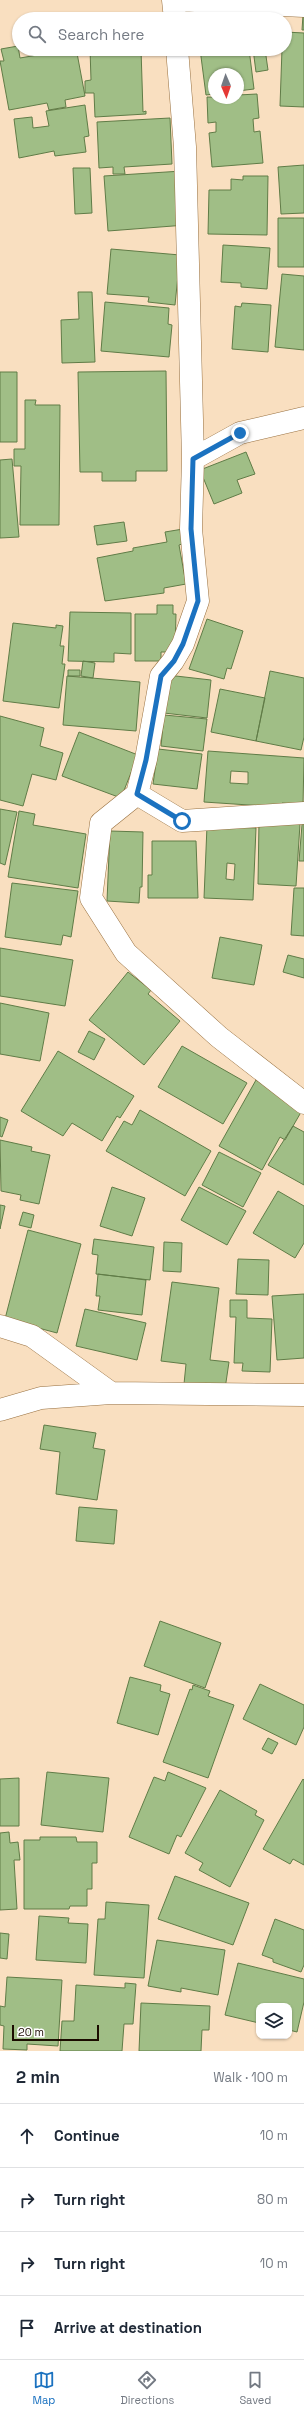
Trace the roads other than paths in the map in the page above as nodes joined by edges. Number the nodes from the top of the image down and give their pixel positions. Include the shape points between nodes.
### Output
1 (304, 6) edge
2 (174, 12) edge
3 (178, 56) edge
4 (304, 418) edge
5 (193, 459) junction
6 (137, 794) junction
7 (304, 812) edge
8 (304, 1104) edge
9 (0, 1326) edge
10 (111, 1393) junction
11 (304, 1395) edge
12 (0, 1410) edge

1 - 2 street via 173,0
3 - 5 street via 185,147
4 - 5 street via 240,433
5 - 6 street via 191,529 198,601 183,644 174,661 161,676 146,760
6 - 7 street via 182,821
6 - 8 street via 101,823 91,898 126,953 219,1037
9 - 10 street via 32,1336
10 - 11 street
10 - 12 street via 41,1398

